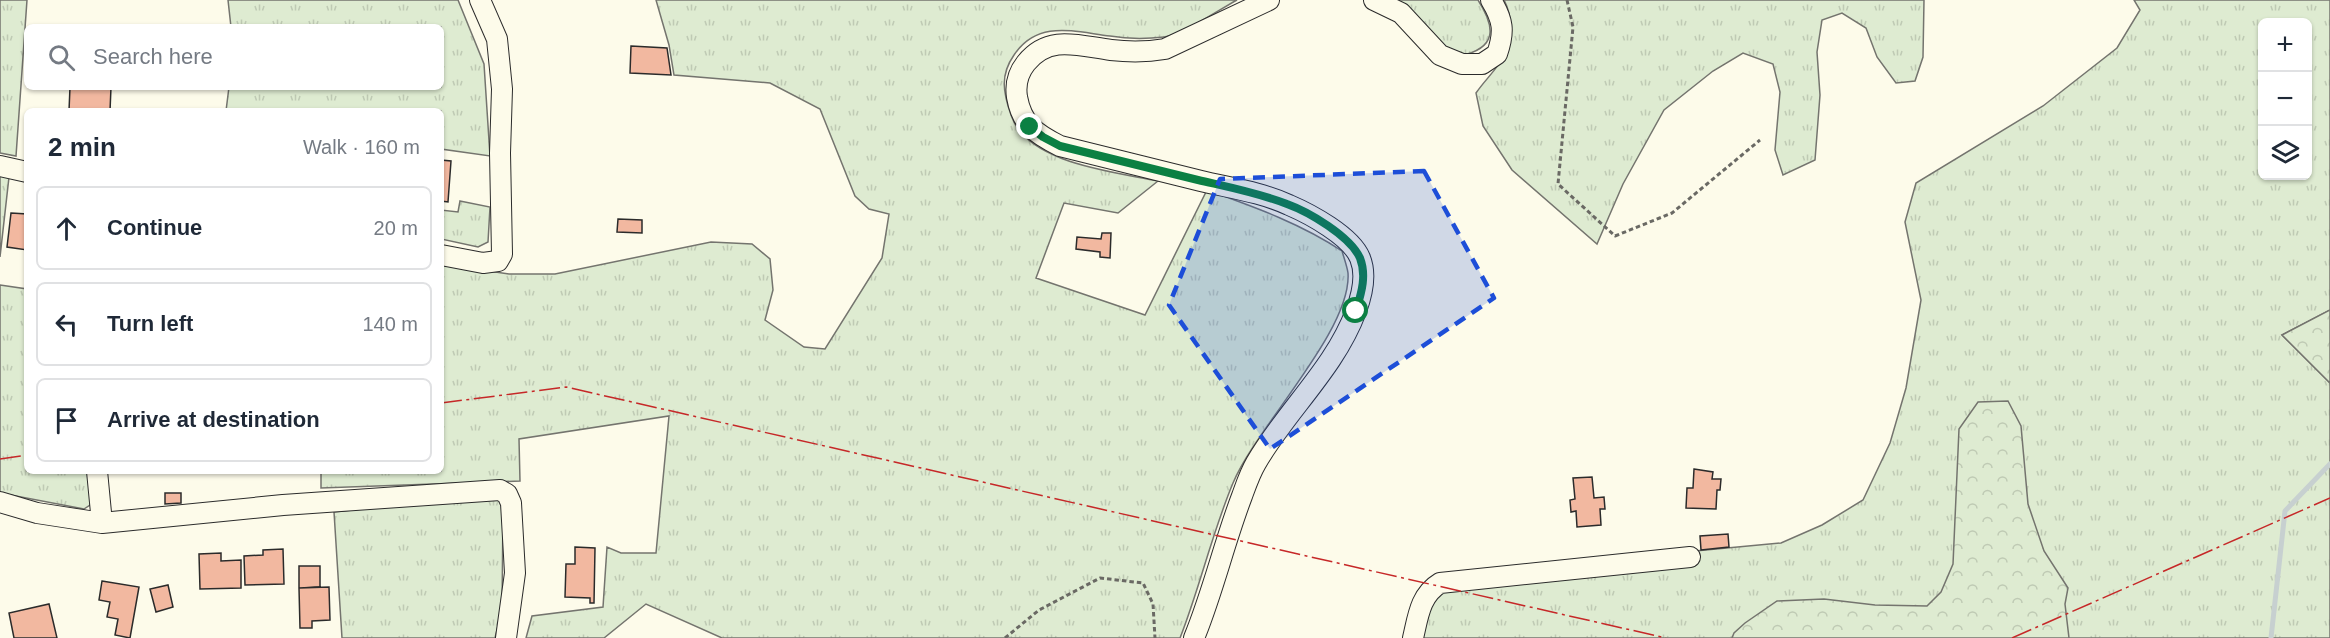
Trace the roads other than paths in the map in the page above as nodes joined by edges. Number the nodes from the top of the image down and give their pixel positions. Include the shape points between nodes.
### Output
1 (480, 0) edge
2 (1269, 0) edge
3 (1374, 0) edge
4 (1491, 0) edge
5 (0, 166) edge
6 (24, 171) edge
7 (444, 256) edge
8 (97, 474) edge
9 (0, 502) edge
10 (102, 523) junction
11 (1690, 557) dead end
12 (506, 638) edge
13 (1194, 638) edge
14 (1413, 638) edge

1 - 7 street via 496,39 502,89 502,254 498,261 483,264
2 - 13 street via 1165,49 1147,52 1053,45 1034,53 1019,71 1016,89 1020,111 1030,127 1060,146 1288,204 1320,221 1353,247 1364,270 1356,311 1342,342 1255,463
3 - 4 street via 1401,13 1440,55 1462,64 1482,64 1497,54 1502,39 1501,16
5 - 6 street
8 - 10 street
9 - 10 street via 37,513
10 - 12 street via 500,490 511,503 515,573
11 - 14 street via 1440,583 1423,598

